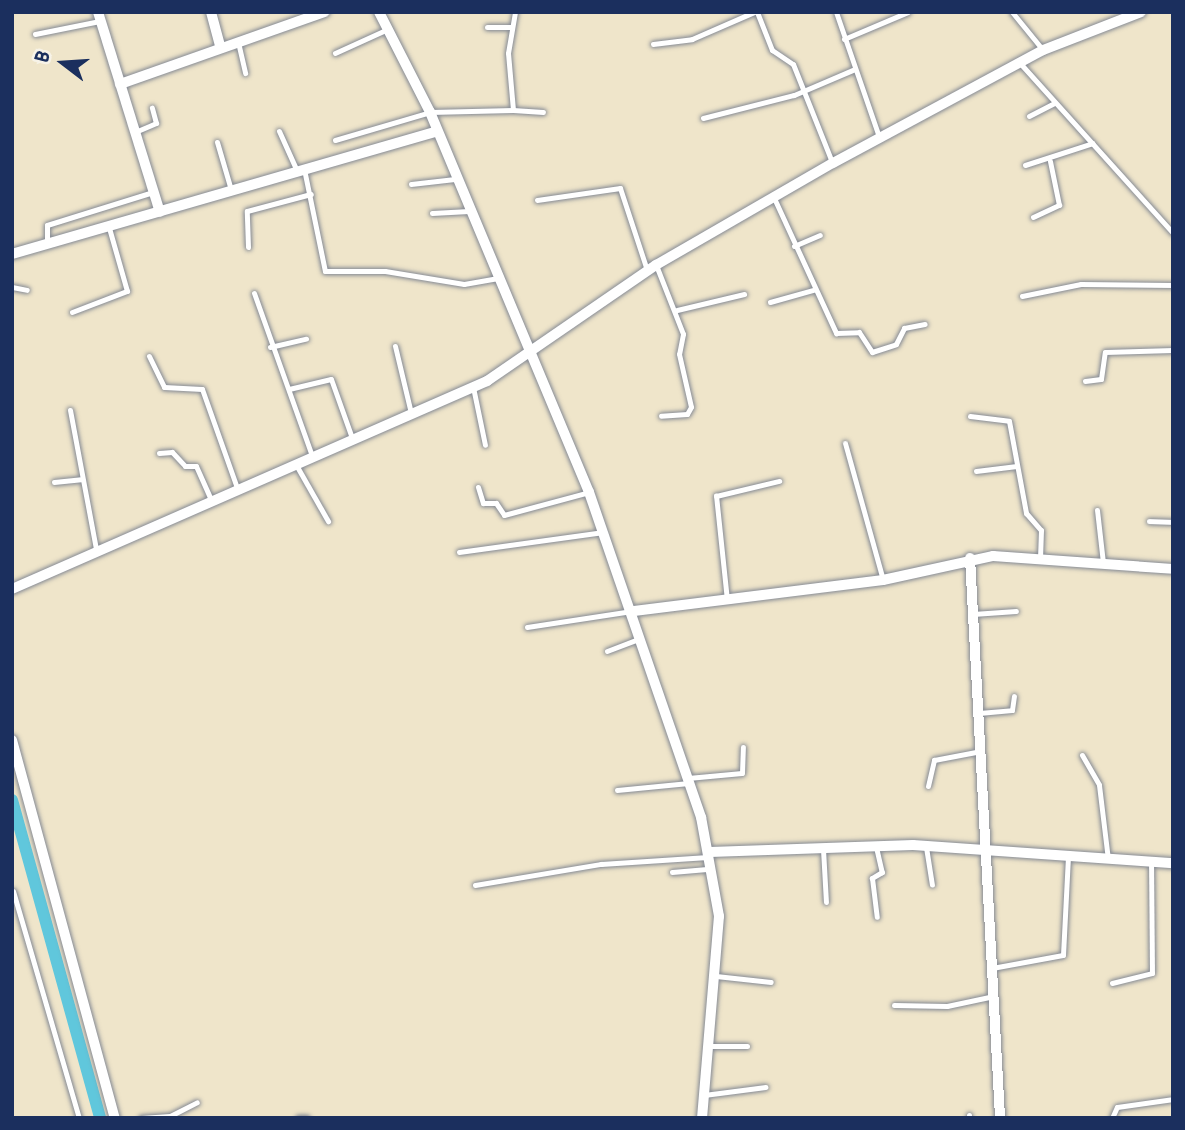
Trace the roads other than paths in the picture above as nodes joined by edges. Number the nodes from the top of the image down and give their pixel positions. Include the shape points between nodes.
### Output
1 (211, 12) edge
2 (325, 12) edge
3 (379, 12) edge
4 (515, 12) edge
5 (756, 12) edge
6 (835, 12) edge
7 (908, 12) edge
8 (1012, 12) edge
9 (1141, 12) edge
10 (1129, 15) edge
11 (99, 16) edge
12 (487, 27) dead end
13 (512, 27) junction
14 (388, 29) junction
15 (35, 34) dead end
16 (237, 39) junction
17 (844, 39) junction
18 (653, 44) dead end
19 (220, 45) junction
20 (1043, 50) junction
21 (335, 53) dead end
22 (1019, 62) junction
23 (855, 69) junction
24 (245, 74) dead end
25 (120, 84) junction
26 (804, 89) junction
27 (1055, 103) junction
28 (152, 108) dead end
29 (513, 110) junction
30 (543, 112) dead end
31 (1029, 116) dead end
32 (703, 118) dead end
33 (433, 122) junction
34 (135, 131) junction
35 (279, 131) dead end
36 (878, 137) junction
37 (335, 140) dead end
38 (217, 142) dead end
39 (1093, 143) junction
40 (1051, 162) junction
41 (833, 163) junction
42 (1025, 165) dead end
43 (297, 166) junction
44 (455, 179) junction
45 (411, 184) dead end
46 (230, 188) junction
47 (311, 194) junction
48 (774, 196) junction
49 (537, 200) dead end
50 (157, 202) junction
51 (469, 211) junction
52 (432, 213) dead end
53 (1033, 217) dead end
54 (108, 227) junction
55 (1173, 233) edge
56 (820, 235) dead end
57 (46, 238) junction
58 (794, 246) junction
59 (248, 247) dead end
60 (12, 254) edge
61 (651, 268) junction
62 (499, 278) junction
63 (1173, 285) edge
64 (12, 287) edge
65 (27, 290) dead end
66 (813, 290) junction
67 (254, 293) dead end
68 (744, 294) dead end
69 (1021, 296) dead end
70 (770, 302) dead end
71 (677, 310) junction
72 (72, 312) dead end
73 (925, 324) dead end
74 (306, 339) dead end
75 (395, 346) dead end
76 (270, 347) junction
77 (530, 350) junction
78 (1173, 350) edge
79 (149, 356) dead end
80 (1085, 381) dead end
81 (473, 387) junction
82 (289, 389) junction
83 (70, 410) dead end
84 (411, 413) junction
85 (661, 416) dead end
86 (970, 416) dead end
87 (352, 438) junction
88 (845, 443) dead end
89 (485, 445) dead end
90 (159, 453) dead end
91 (313, 456) junction
92 (295, 463) junction
93 (1015, 467) junction
94 (976, 471) dead end
95 (81, 480) junction
96 (779, 481) dead end
97 (54, 482) dead end
98 (478, 487) dead end
99 (237, 488) junction
100 (590, 492) junction
101 (211, 499) junction
102 (1097, 510) dead end
103 (328, 521) dead end
104 (1149, 521) dead end
105 (1173, 522) edge
106 (604, 532) junction
107 (96, 549) junction
108 (459, 552) dead end
109 (970, 558) junction
110 (1040, 558) junction
111 (1103, 564) junction
112 (1173, 569) edge
113 (883, 580) junction
114 (12, 589) edge
115 (727, 600) junction
116 (634, 611) junction
117 (1016, 611) dead end
118 (974, 614) junction
119 (527, 627) dead end
120 (639, 639) junction
121 (607, 651) dead end
122 (1014, 696) dead end
123 (979, 713) junction
124 (12, 740) edge
125 (743, 747) dead end
126 (981, 751) junction
127 (1082, 755) dead end
128 (689, 781) junction
129 (928, 786) dead end
130 (618, 790) dead end
131 (823, 844) junction
132 (876, 845) junction
133 (926, 846) junction
134 (985, 850) junction
135 (1068, 856) junction
136 (711, 859) junction
137 (1108, 859) junction
138 (1151, 862) junction
139 (1173, 863) edge
140 (672, 872) dead end
141 (475, 885) dead end
142 (932, 885) dead end
143 (13, 890) edge
144 (826, 902) dead end
145 (877, 916) dead end
146 (992, 968) junction
147 (716, 976) junction
148 (771, 982) dead end
149 (1112, 983) dead end
150 (993, 996) junction
151 (894, 1005) dead end
152 (710, 1046) junction
153 (747, 1046) dead end
154 (765, 1087) dead end
155 (704, 1095) junction
156 (1173, 1099) edge
157 (197, 1102) dead end
158 (79, 1118) edge
159 (115, 1118) edge
160 (141, 1118) edge
161 (298, 1118) edge
162 (307, 1118) edge
163 (702, 1118) edge
164 (1000, 1118) edge
165 (1112, 1118) edge

1 - 19 street
2 - 16 street
3 - 14 street
4 - 13 lane
5 - 18 lane via 692,39
5 - 26 lane via 772,50 790,61
6 - 17 lane
7 - 17 lane
8 - 20 lane
9 - 10 street
10 - 20 street
11 - 15 lane
11 - 25 street
12 - 13 lane
13 - 29 lane
14 - 21 lane
14 - 33 street
16 - 19 street
16 - 24 lane
17 - 23 lane
19 - 25 street
20 - 22 street
22 - 27 lane
22 - 36 street
23 - 26 lane
23 - 36 lane
25 - 34 street
26 - 32 lane
26 - 41 lane
27 - 31 lane
27 - 39 lane
28 - 34 lane via 156,123
29 - 30 lane
29 - 33 lane
33 - 37 lane
33 - 43 street
33 - 44 street
34 - 50 street
35 - 43 lane
36 - 41 street
38 - 46 lane
39 - 40 lane
39 - 55 lane
40 - 42 lane
40 - 53 lane via 1059,205
41 - 48 street
43 - 46 street
43 - 47 lane
44 - 45 lane
44 - 51 street
46 - 50 street
47 - 59 lane via 247,211
47 - 62 lane via 319,261 329,273 386,271 464,284
48 - 58 lane
48 - 61 street
49 - 61 lane via 620,188
50 - 54 street
50 - 57 lane via 47,225
51 - 52 lane
51 - 62 street
54 - 57 street
54 - 72 lane via 127,291
56 - 58 lane
57 - 60 street
58 - 66 lane
61 - 71 lane
61 - 77 street
62 - 77 street
63 - 69 lane via 1082,284
64 - 65 lane
66 - 70 lane
66 - 73 lane via 834,331 861,333 868,351 896,344 904,328
67 - 76 lane
68 - 71 lane
71 - 85 lane via 690,410
74 - 76 lane
75 - 84 lane
76 - 82 lane
77 - 81 street
77 - 100 street
78 - 80 lane via 1105,352 1101,379
79 - 99 lane via 164,387 202,389
81 - 84 street
81 - 89 lane
82 - 87 lane via 331,379
82 - 91 lane
83 - 95 lane
84 - 87 street
86 - 93 lane via 1007,419 1019,459
87 - 91 street
88 - 113 lane
90 - 101 lane via 172,452 185,466 196,466
91 - 92 street
92 - 99 street
92 - 103 lane
93 - 94 lane
93 - 110 lane via 1026,513 1041,530
95 - 97 lane
95 - 107 lane
96 - 115 lane via 716,496
98 - 100 lane via 483,503 496,503 505,515
99 - 101 street
100 - 106 street
101 - 107 street
102 - 111 lane
104 - 105 lane
106 - 108 lane
106 - 116 street
107 - 114 street
109 - 110 street
109 - 113 street
109 - 118 street
110 - 111 street
111 - 112 street
113 - 115 street
115 - 116 street
116 - 119 lane
116 - 120 street
117 - 118 lane
118 - 123 street
120 - 121 lane
120 - 128 street
122 - 123 lane via 1010,711
123 - 126 street
124 - 159 street
125 - 128 lane via 743,773
126 - 129 lane via 934,760
126 - 134 street
127 - 137 lane via 1099,785
128 - 130 lane
128 - 136 street
131 - 132 street
131 - 136 street
131 - 144 lane
132 - 133 street
132 - 145 lane via 882,872 872,880
133 - 134 street
133 - 142 lane
134 - 135 street
134 - 146 street
135 - 137 street
135 - 146 lane via 1063,955
136 - 140 lane
136 - 141 lane via 601,864
136 - 147 street
137 - 138 street
138 - 139 street
138 - 149 lane via 1152,973
143 - 158 lane
146 - 150 street
147 - 148 lane
147 - 152 street
150 - 151 lane via 942,1006
150 - 164 street
152 - 153 lane
152 - 155 street
154 - 155 lane
155 - 163 street
156 - 165 lane via 1117,1107
157 - 160 lane via 170,1116
161 - 162 lane

